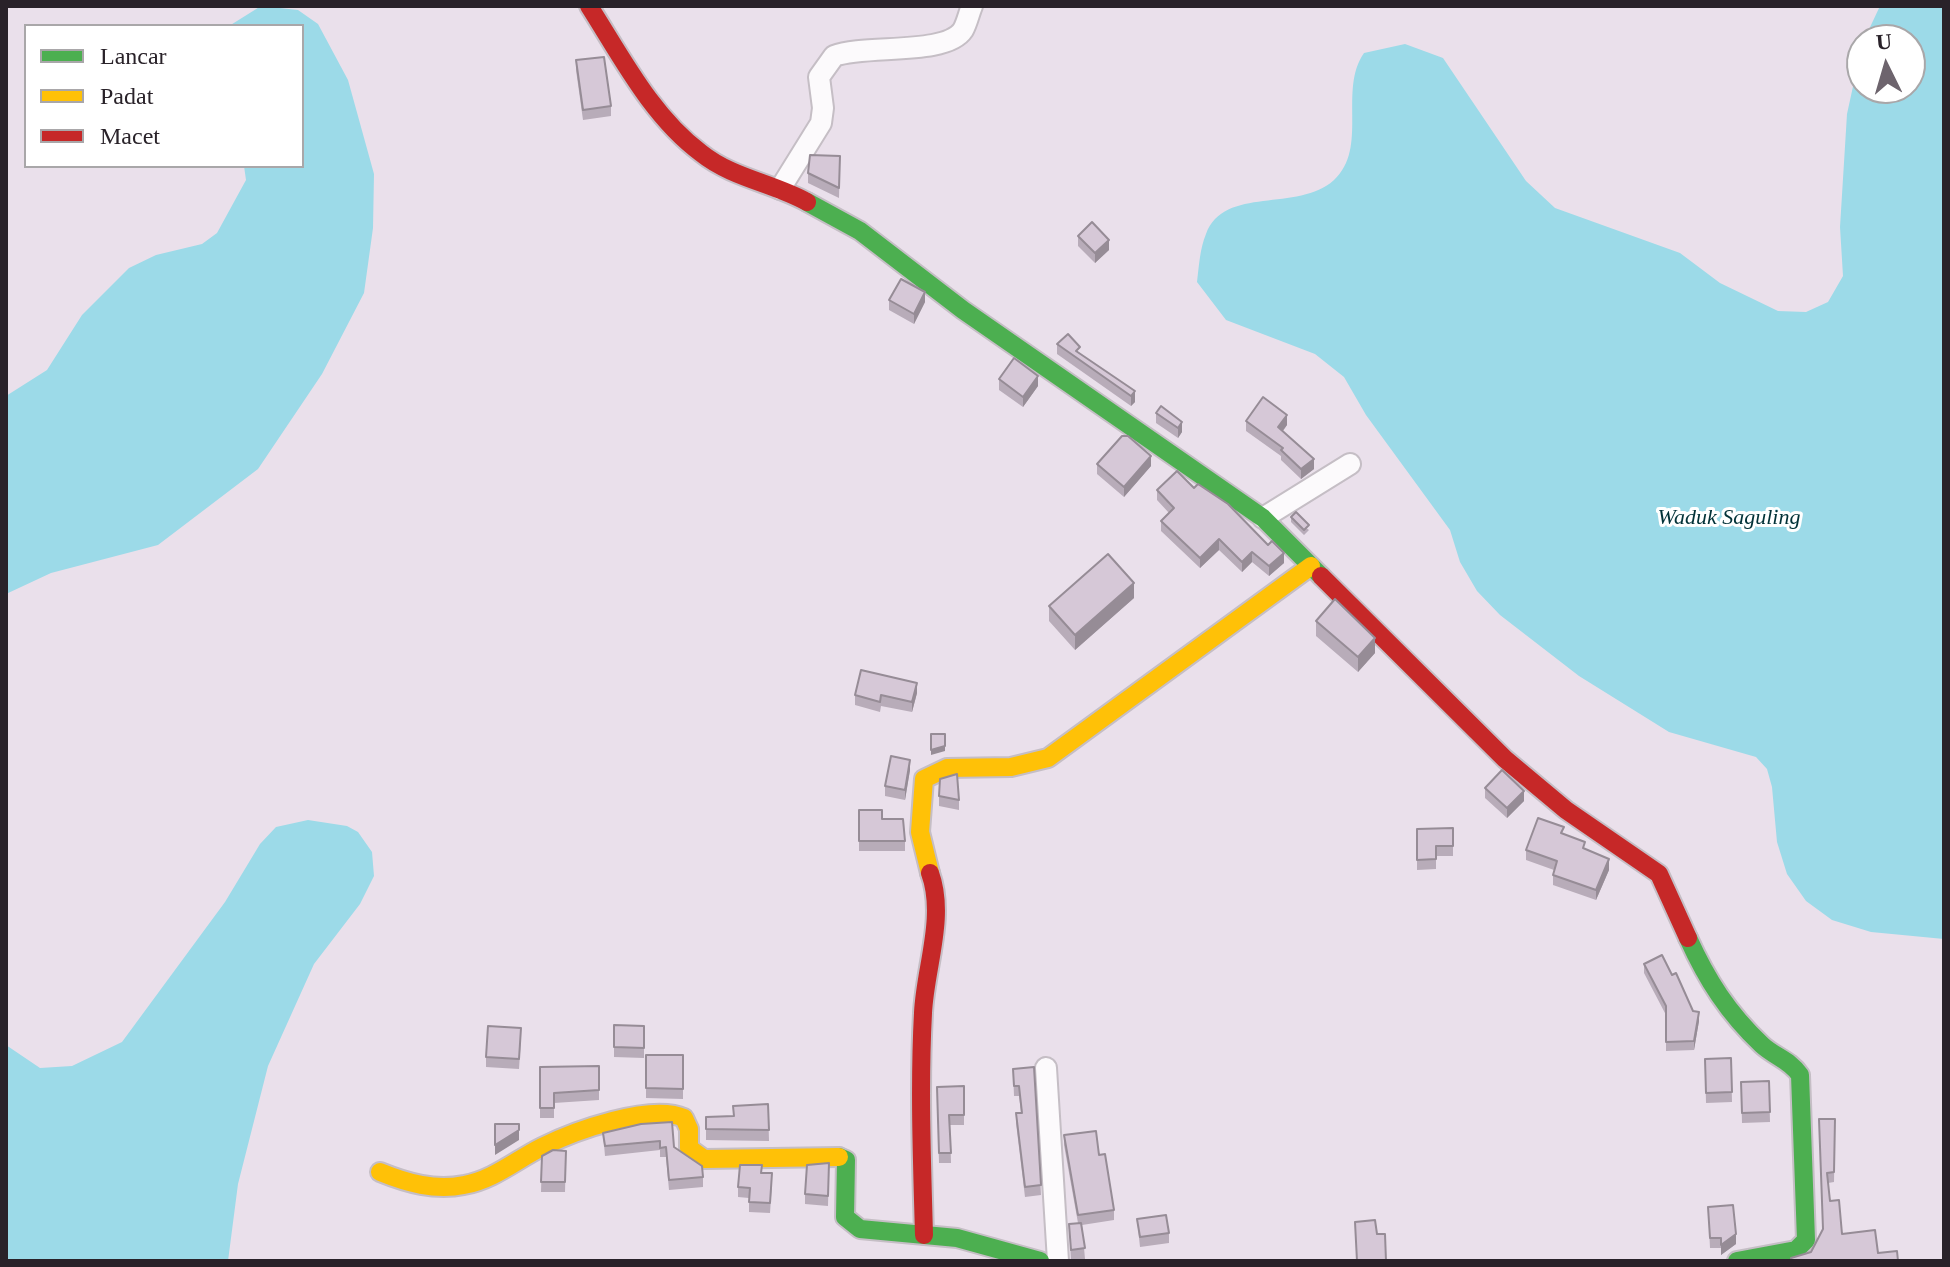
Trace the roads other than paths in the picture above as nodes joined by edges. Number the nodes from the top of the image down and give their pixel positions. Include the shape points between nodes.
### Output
1 (589, 6) edge
2 (972, 6) edge
3 (780, 189) junction
4 (1350, 464) dead end
5 (1263, 518) junction
6 (1311, 566) junction
7 (1046, 1068) dead end
8 (380, 1172) dead end
9 (924, 1235) junction
10 (1040, 1261) edge
11 (1058, 1261) edge
12 (1737, 1261) edge

1 - 3 street via 650,100 700,153 742,177
2 - 3 street via 962,32 950,40 834,56 819,77 821,123
3 - 5 street via 860,231 963,310
4 - 5 street
5 - 6 street
6 - 9 street via 1048,758 1024,766 953,766 924,779 920,832 936,909 922,1037
6 - 12 street via 1505,759 1566,810 1659,874 1706,977 1733,1018 1760,1045 1796,1067 1806,1240 1796,1250
7 - 11 street
8 - 9 street via 410,1184 465,1186 546,1145 659,1112 684,1118 689,1148 704,1159 838,1156 846,1160 845,1210 851,1223 860,1229
9 - 10 street via 1002,1248

